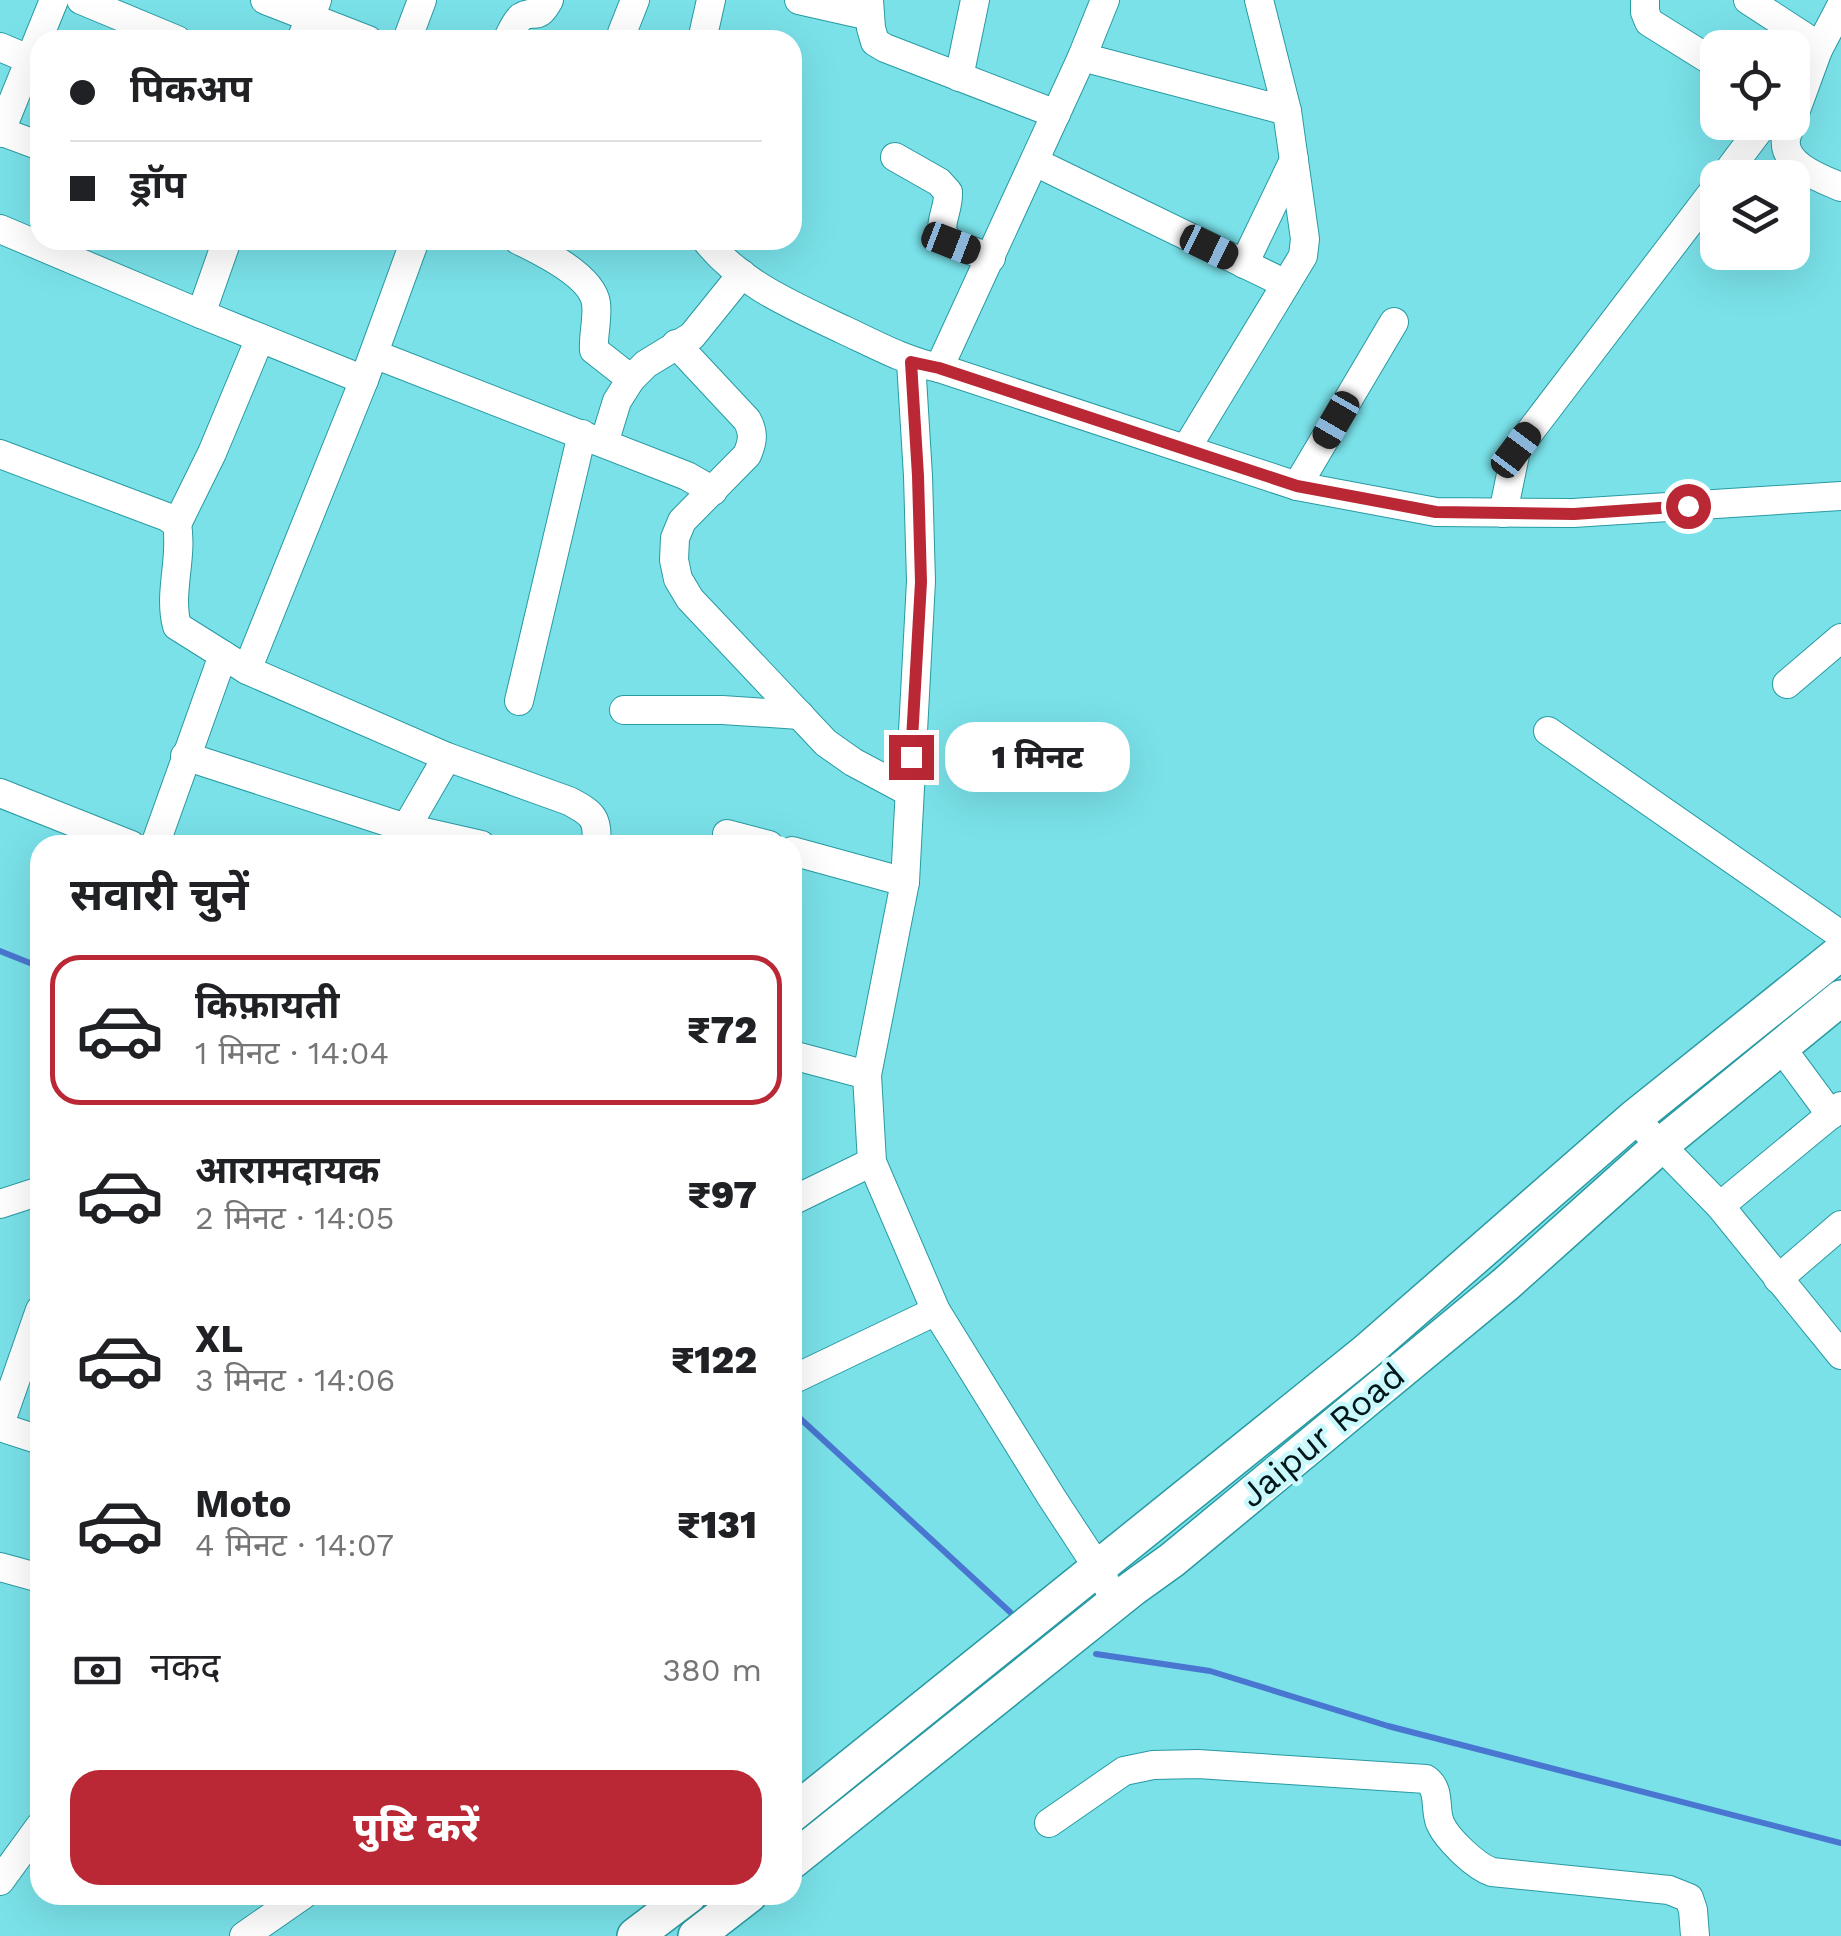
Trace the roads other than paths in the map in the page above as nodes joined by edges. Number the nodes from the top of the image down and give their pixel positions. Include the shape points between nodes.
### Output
1 (54, 0) edge
2 (80, 0) edge
3 (265, 0) edge
4 (422, 0) edge
5 (548, 0) edge
6 (635, 0) edge
7 (710, 0) edge
8 (799, 0) edge
9 (975, 0) edge
10 (1105, 0) edge
11 (1260, 0) edge
12 (1645, 0) edge
13 (1748, 0) edge
14 (1841, 6) edge
15 (869, 8) edge
16 (309, 19) edge
17 (45, 30) edge
18 (153, 30) edge
19 (340, 30) edge
20 (411, 30) edge
21 (512, 30) edge
22 (623, 30) edge
23 (704, 30) edge
24 (0, 47) edge
25 (1818, 50) junction
26 (1700, 53) edge
27 (1082, 57) junction
28 (30, 60) edge
29 (1810, 71) edge
30 (30, 72) edge
31 (958, 77) junction
32 (1287, 110) junction
33 (1056, 114) junction
34 (0, 131) edge
35 (1785, 140) edge
36 (30, 142) edge
37 (895, 157) dead end
38 (1294, 160) junction
39 (1034, 162) junction
40 (1841, 187) edge
41 (1700, 209) edge
42 (0, 229) edge
43 (30, 242) edge
44 (50, 250) edge
45 (223, 250) edge
46 (412, 250) edge
47 (539, 250) edge
48 (714, 250) edge
49 (991, 258) junction
50 (1244, 264) junction
51 (742, 274) junction
52 (1286, 284) junction
53 (201, 314) junction
54 (1394, 322) dead end
55 (260, 338) junction
56 (676, 344) junction
57 (911, 362) junction
58 (369, 367) junction
59 (939, 368) junction
60 (631, 379) junction
61 (593, 439) junction
62 (1186, 450) junction
63 (0, 454) edge
64 (1297, 486) junction
65 (713, 491) junction
66 (1841, 496) edge
67 (1503, 514) junction
68 (177, 524) junction
69 (1841, 638) edge
70 (223, 656) junction
71 (247, 670) junction
72 (1786, 684) dead end
73 (519, 701) dead end
74 (624, 710) dead end
75 (800, 715) junction
76 (1548, 731) dead end
77 (186, 756) junction
78 (448, 757) junction
79 (909, 792) junction
80 (0, 793) edge
81 (726, 834) dead end
82 (106, 835) edge
83 (158, 835) edge
84 (397, 835) edge
85 (401, 835) edge
86 (596, 835) edge
87 (730, 835) edge
88 (802, 854) edge
89 (889, 877) junction
90 (1841, 935) edge
91 (1841, 952) edge
92 (1841, 998) edge
93 (1780, 1046) junction
94 (802, 1058) edge
95 (868, 1075) junction
96 (1836, 1110) edge
97 (1634, 1118) junction
98 (1661, 1145) junction
99 (872, 1162) junction
100 (30, 1194) edge
101 (802, 1196) edge
102 (0, 1204) edge
103 (1720, 1206) junction
104 (1841, 1225) edge
105 (1778, 1279) junction
106 (936, 1311) junction
107 (22, 1347) edge
108 (1841, 1355) edge
109 (802, 1375) edge
110 (0, 1426) edge
111 (30, 1436) edge
112 (0, 1566) edge
113 (1098, 1568) junction
114 (30, 1575) edge
115 (1116, 1602) junction
116 (802, 1806) edge
117 (1049, 1823) dead end
118 (30, 1840) edge
119 (802, 1852) edge
120 (0, 1881) edge
121 (289, 1905) edge
122 (676, 1905) edge
123 (736, 1905) edge
124 (244, 1936) edge
125 (635, 1936) edge
126 (696, 1936) edge
127 (1695, 1936) edge

1 - 17 street
2 - 18 street
3 - 16 street
4 - 20 street
5 - 21 street via 542,12 518,19
6 - 22 street
7 - 23 street
8 - 15 street
9 - 31 street
10 - 27 street
11 - 32 street
12 - 26 street via 1649,22
13 - 25 street
14 - 25 street
15 - 31 street via 875,42
16 - 19 street
24 - 28 street
25 - 29 street
27 - 32 street
27 - 33 street
30 - 34 street
31 - 33 street
32 - 38 street
33 - 39 street
34 - 36 street
35 - 40 street via 1796,164
37 - 49 street via 948,192 942,233 951,243
38 - 50 street
38 - 52 street via 1305,239
39 - 49 street
39 - 50 street
41 - 67 street via 1516,450
42 - 43 street
44 - 53 street
45 - 53 street
46 - 58 street
47 - 60 street via 596,298 594,350
48 - 51 street
49 - 59 street
50 - 52 street
51 - 56 street via 692,336
51 - 57 street via 792,306
52 - 62 street
53 - 55 street
54 - 64 street
55 - 58 street
55 - 68 street
56 - 60 street
56 - 65 street via 753,431 747,455
57 - 59 street
57 - 79 street via 921,582
58 - 61 street
58 - 71 street
59 - 62 street
60 - 61 street
61 - 65 street
61 - 73 street
62 - 64 street
63 - 68 street
64 - 67 street via 1436,512
65 - 75 street via 682,521 674,560 678,579
66 - 67 street
68 - 70 street via 177,626
69 - 72 street
70 - 71 street
70 - 77 street
71 - 78 street
74 - 75 street
75 - 79 street via 826,743
76 - 90 street
77 - 83 street
77 - 84 street
78 - 85 street
78 - 86 street via 583,809 594,817
79 - 89 street
80 - 82 street
81 - 87 street
88 - 89 street
89 - 95 street
91 - 97 main road, Jaipur Road
92 - 93 main road, Jaipur Road
93 - 96 street
93 - 98 main road, Jaipur Road
94 - 95 street
95 - 99 street
96 - 103 street
97 - 98 street
97 - 113 main road, Jaipur Road via 1366,1352
98 - 103 street
98 - 115 main road, Jaipur Road via 1507,1283
99 - 101 street
99 - 106 street
100 - 102 street
103 - 105 street
104 - 105 street
105 - 108 street
106 - 109 street
106 - 113 street
107 - 110 street
110 - 111 street
112 - 114 street
113 - 115 street
113 - 116 main road, Jaipur Road
115 - 119 main road, Jaipur Road
117 - 127 street via 1138,1767 1198,1764 1426,1778 1436,1794 1440,1825 1480,1868 1669,1890 1689,1898
118 - 120 street
121 - 124 street
122 - 125 main road
123 - 126 main road

